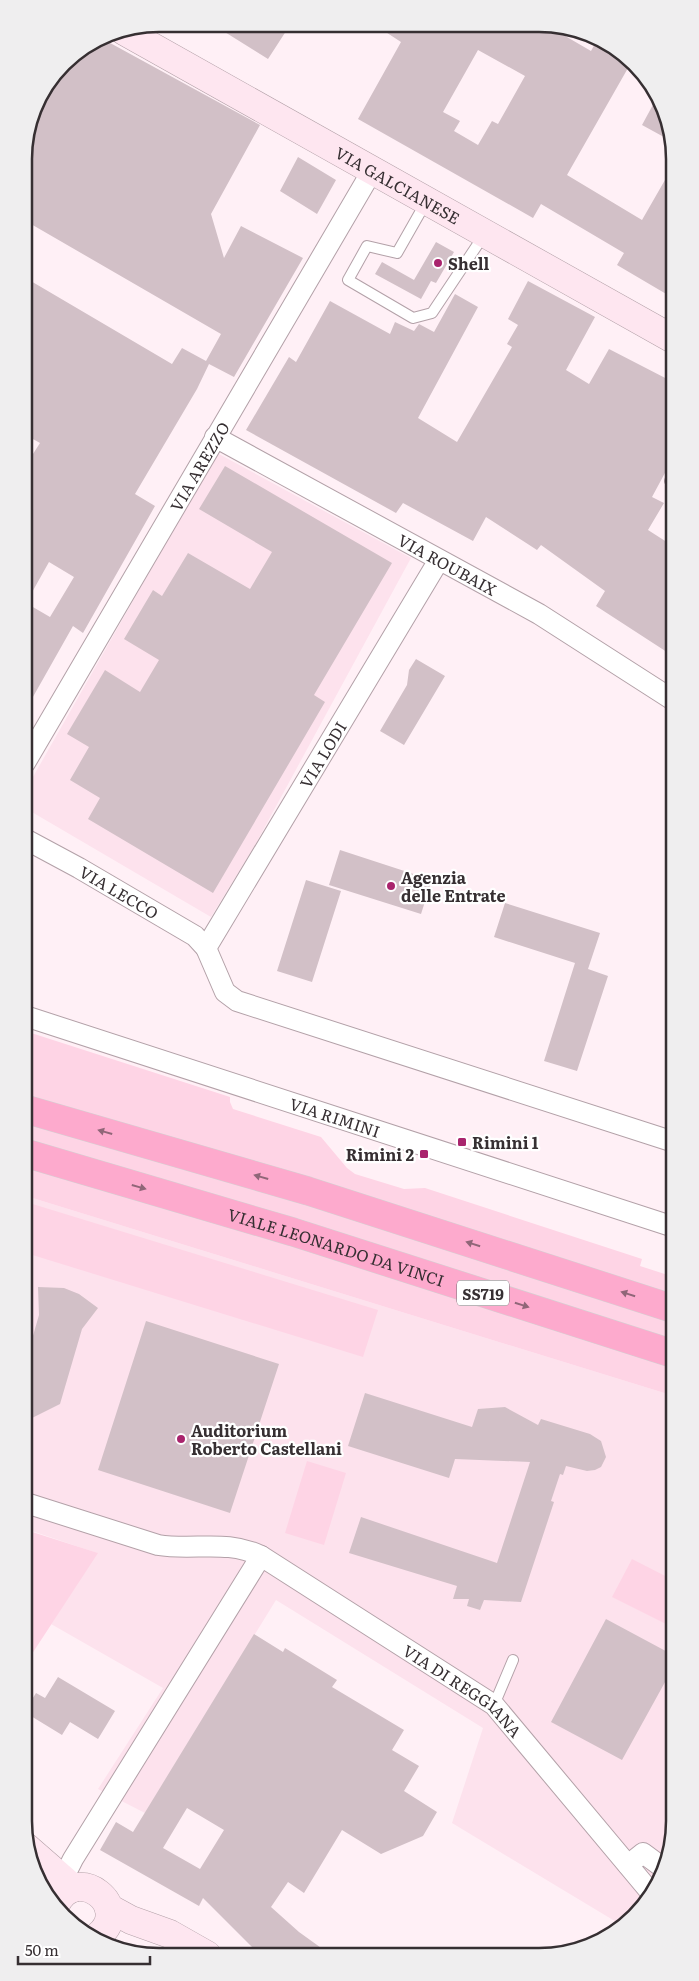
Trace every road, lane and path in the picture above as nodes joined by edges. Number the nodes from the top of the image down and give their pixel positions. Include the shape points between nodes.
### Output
1 (132, 36) edge
2 (372, 171) junction
3 (426, 201) junction
4 (484, 233) junction
5 (666, 334) edge
6 (215, 438) junction
7 (439, 560) junction
8 (666, 696) edge
9 (33, 750) edge
10 (33, 845) edge
11 (206, 948) junction
12 (32, 1018) edge
13 (32, 1111) edge
14 (666, 1139) edge
15 (32, 1155) edge
16 (666, 1224) edge
17 (666, 1306) edge
18 (666, 1351) edge
19 (32, 1505) edge
20 (261, 1556) junction
21 (513, 1660) dead end
22 (494, 1705) junction
23 (38, 1856) edge
24 (659, 1865) edge
25 (628, 1866) junction
26 (71, 1889) edge
27 (647, 1889) edge
28 (100, 1934) edge
29 (107, 1937) edge
30 (170, 1948) edge
31 (195, 1948) edge

1 - 2 street, VIA GALCIANESE
2 - 3 street, VIA GALCIANESE
2 - 6 street, VIA AREZZO
3 - 4 street, VIA GALCIANESE
3 - 4 lane via 397,253 367,246 348,280 413,318 432,313
4 - 5 street, VIA GALCIANESE
6 - 7 street, VIA ROUBAIX
6 - 9 street, VIA AREZZO
7 - 8 street, VIA ROUBAIX via 539,614
7 - 11 street, VIA LODI
10 - 11 street, VIA LECCO via 79,868 187,931
11 - 14 street via 224,992 237,1001
12 - 16 street, VIA RIMINI
17 -> 13 highway, SS719 via 308,1191
15 -> 18 highway, VIALE LEONARDO DA VINCI / SS719 via 293,1232
19 - 20 street, VIA DI REGGIANA via 158,1545 236,1546
20 - 22 street, VIA DI REGGIANA
20 - 26 street
21 - 22 lane
22 - 25 street, VIA DI REGGIANA
23 - 26 street
24 - 25 street via 643,1853
25 - 27 street, VIA DI REGGIANA
26 - 28 street via 107,1926
26 - 31 street via 130,1920 170,1934
29 - 30 street via 153,1941

